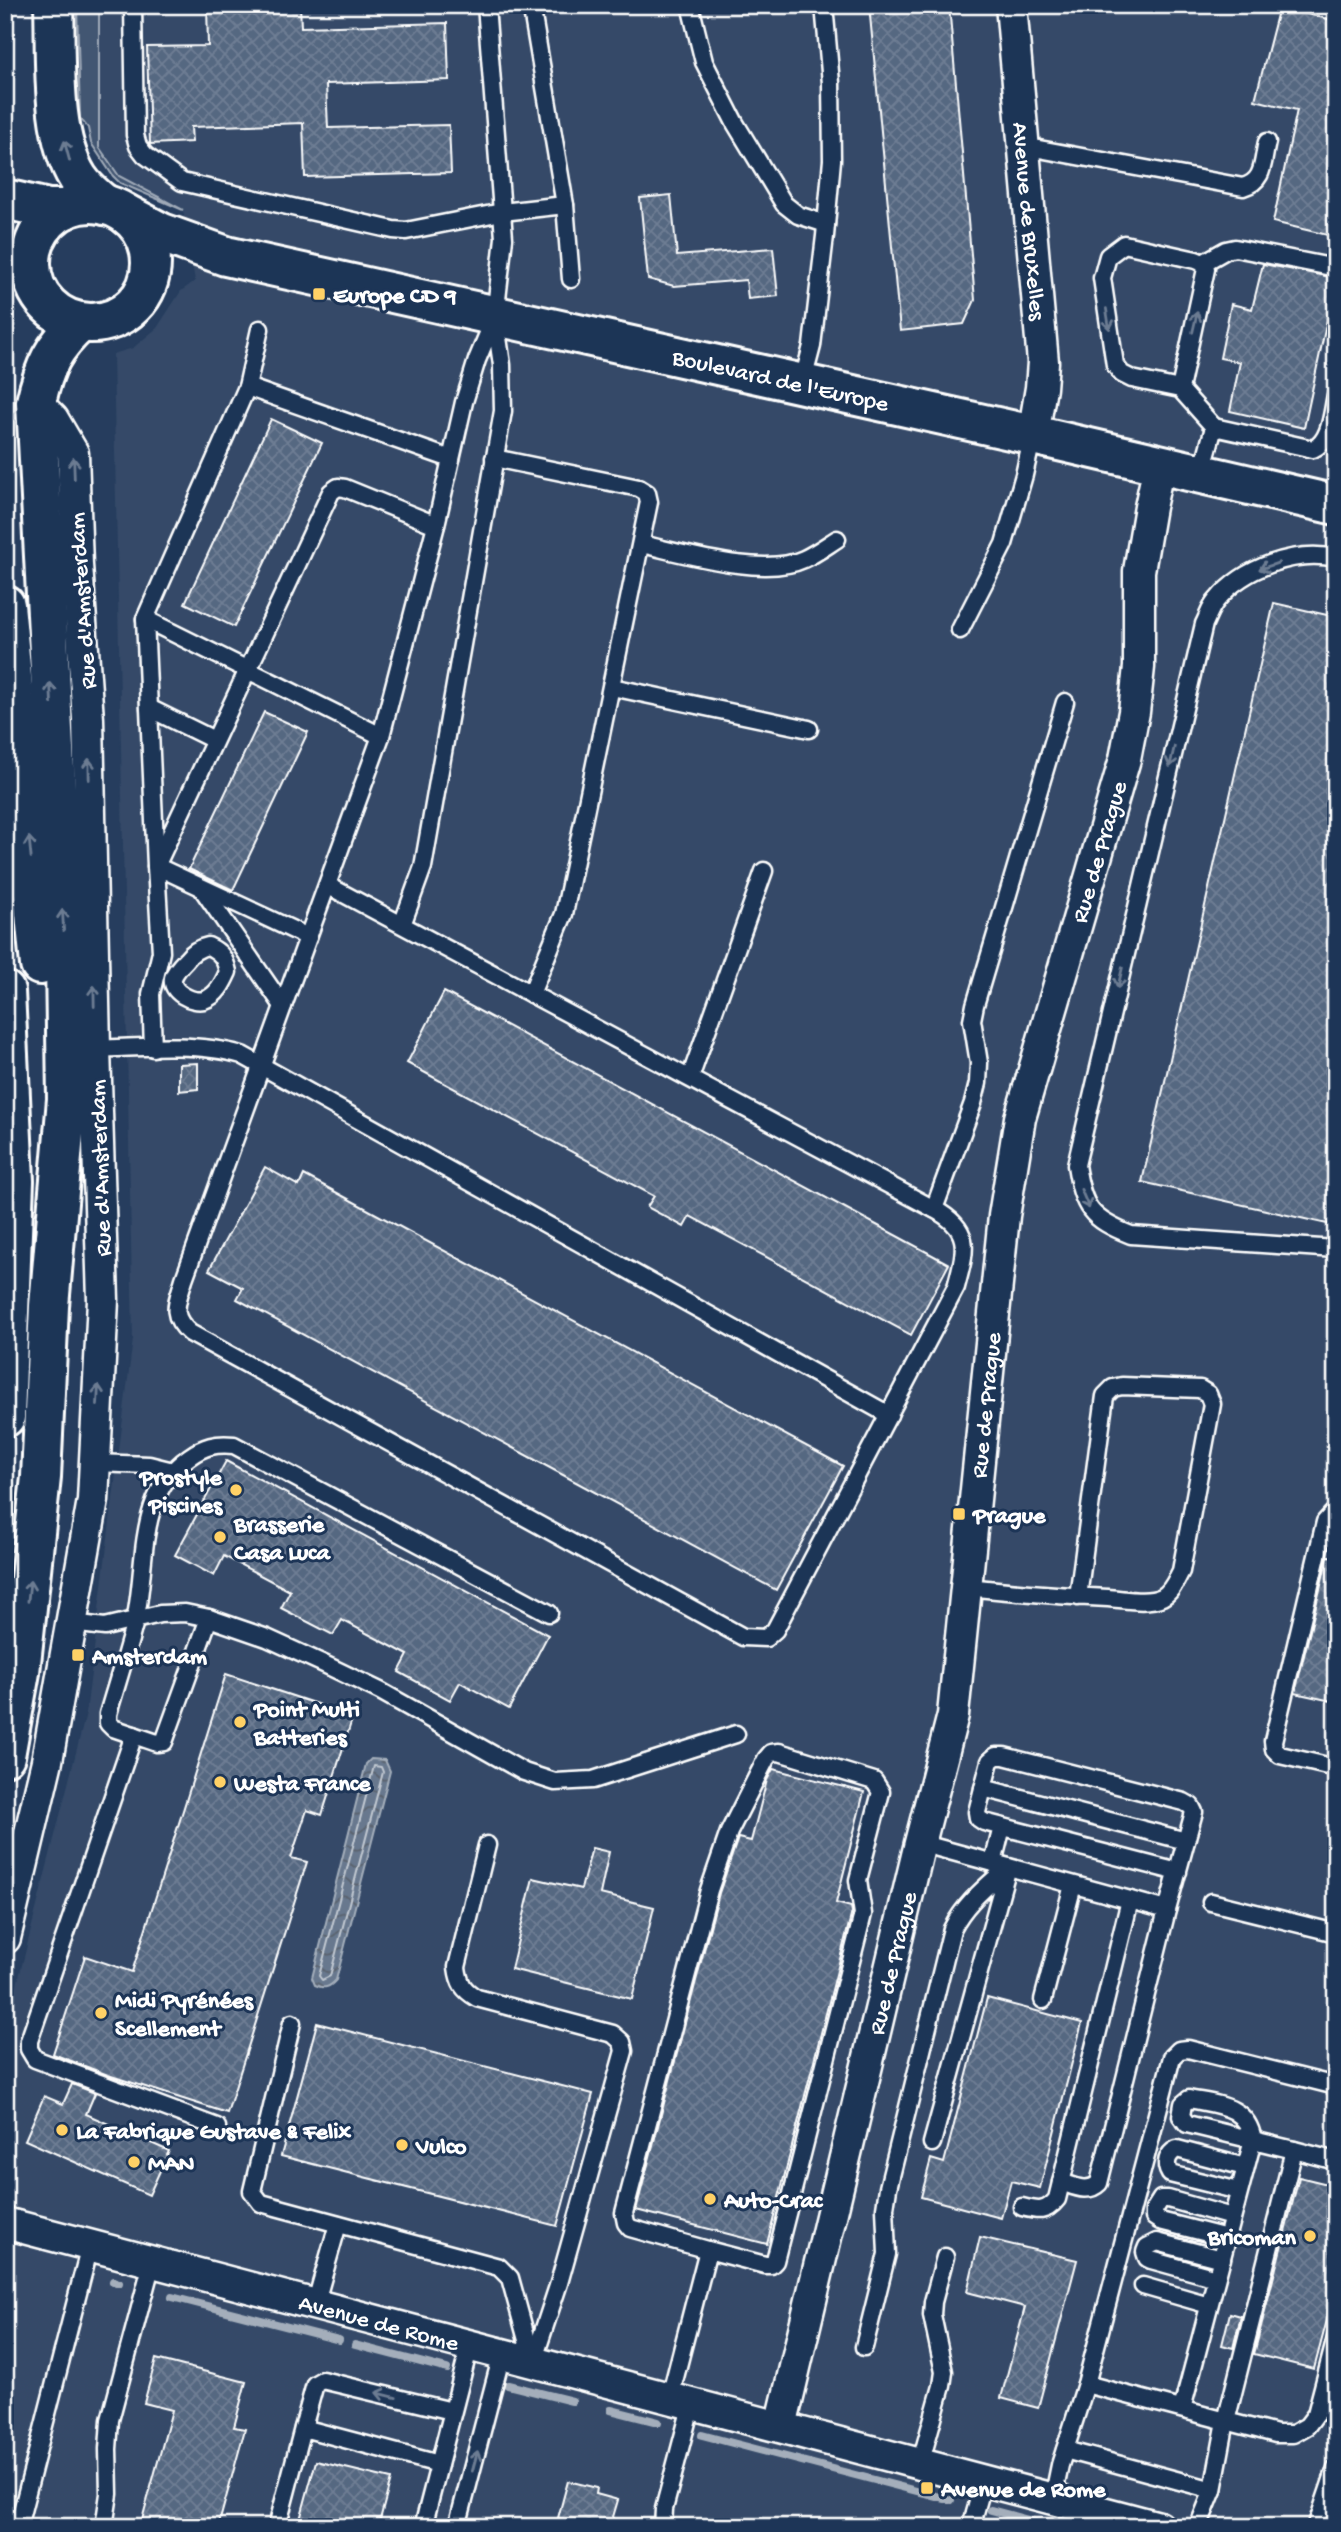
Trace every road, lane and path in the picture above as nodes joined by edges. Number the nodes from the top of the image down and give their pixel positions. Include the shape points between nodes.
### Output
1 (54, 5) edge
2 (132, 5) edge
3 (486, 5) edge
4 (531, 5) edge
5 (690, 5) edge
6 (824, 5) edge
7 (1011, 5) edge
8 (1267, 142) dead end
9 (1023, 146) junction
10 (5, 199) edge
11 (565, 205) junction
12 (65, 209) junction
13 (116, 209) junction
14 (502, 212) junction
15 (826, 224) junction
16 (5, 237) edge
17 (226, 256) junction
18 (1203, 263) junction
19 (1336, 268) edge
20 (31, 271) junction
21 (150, 274) junction
22 (571, 279) dead end
23 (495, 317) junction
24 (80, 323) junction
25 (260, 328) dead end
26 (802, 384) junction
27 (247, 387) junction
28 (1180, 389) junction
29 (1336, 395) edge
30 (36, 402) junction
31 (1214, 427) junction
32 (1033, 435) junction
33 (494, 458) junction
34 (451, 460) junction
35 (1159, 466) junction
36 (1201, 475) junction
37 (1336, 505) edge
38 (436, 526) junction
39 (837, 539) dead end
40 (641, 544) junction
41 (1336, 558) edge
42 (5, 604) edge
43 (145, 619) junction
44 (960, 630) dead end
45 (247, 670) junction
46 (612, 687) junction
47 (1065, 702) dead end
48 (149, 708) junction
49 (809, 729) dead end
50 (381, 736) junction
51 (214, 740) junction
52 (156, 866) junction
53 (764, 872) dead end
54 (327, 885) junction
55 (202, 888) junction
56 (402, 925) junction
57 (308, 937) junction
58 (159, 964) junction
59 (179, 968) dead end
60 (5, 991) edge
61 (531, 994) junction
62 (283, 1006) junction
63 (153, 1048) junction
64 (94, 1049) junction
65 (262, 1065) junction
66 (690, 1078) junction
67 (934, 1209) junction
68 (1336, 1249) edge
69 (5, 1305) edge
70 (49, 1306) junction
71 (9, 1346) junction
72 (889, 1415) junction
73 (5, 1417) edge
74 (95, 1463) junction
75 (173, 1471) junction
76 (1336, 1513) edge
77 (967, 1587) junction
78 (1078, 1597) junction
79 (549, 1614) dead end
80 (209, 1618) junction
81 (135, 1619) junction
82 (71, 1623) junction
83 (737, 1734) dead end
84 (134, 1735) junction
85 (5, 1756) edge
86 (1336, 1768) edge
87 (983, 1788) junction
88 (1003, 1826) junction
89 (1186, 1841) junction
90 (920, 1843) junction
91 (487, 1844) dead end
92 (1001, 1865) junction
93 (1178, 1872) junction
94 (1073, 1885) junction
95 (1130, 1900) junction
96 (1211, 1902) dead end
97 (1167, 1910) junction
98 (1336, 1933) edge
99 (5, 1938) edge
100 (1043, 2000) dead end
101 (292, 2024) dead end
102 (1336, 2086) edge
103 (217, 2127) dead end
104 (932, 2143) dead end
105 (1294, 2150) junction
106 (1336, 2161) edge
107 (1245, 2167) junction
108 (1061, 2182) junction
109 (1239, 2191) junction
110 (1022, 2207) dead end
111 (1232, 2217) junction
112 (5, 2223) edge
113 (338, 2224) junction
114 (1227, 2238) junction
115 (90, 2246) junction
116 (708, 2250) junction
117 (944, 2257) dead end
118 (1222, 2259) junction
119 (152, 2263) junction
120 (1216, 2278) junction
121 (1143, 2286) dead end
122 (315, 2305) junction
123 (1209, 2305) junction
124 (1336, 2338) edge
125 (470, 2346) junction
126 (864, 2347) dead end
127 (502, 2354) junction
128 (533, 2362) junction
129 (1086, 2384) junction
130 (681, 2400) junction
131 (1182, 2409) junction
132 (452, 2411) junction
133 (1226, 2421) junction
134 (781, 2426) junction
135 (303, 2428) junction
136 (1065, 2450) junction
137 (439, 2464) junction
138 (920, 2464) junction
139 (1336, 2468) edge
140 (984, 2481) junction
141 (1213, 2490) junction
142 (1053, 2499) junction
143 (1088, 2518) edge
144 (18, 2527) edge
145 (104, 2527) edge
146 (276, 2527) edge
147 (423, 2527) edge
148 (457, 2527) edge
149 (663, 2527) edge
150 (971, 2527) edge
151 (1159, 2527) edge
152 (1198, 2527) edge
153 (1316, 2527) edge

13 -> 1 main road via 79,180 69,161 58,105
2 - 14 lane via 138,146 182,182 393,230
3 - 14 lane
4 - 11 lane
5 - 15 lane via 704,62 784,204 798,215
6 - 15 lane via 832,160
7 - 9 street, Avenue de Bruxelles
8 - 9 lane via 1259,178 1243,187
9 - 32 street, Avenue de Bruxelles via 1043,362
10 - 12 main road
11 - 14 lane
11 - 22 lane
12 - 13 main road via 83,204
12 - 20 main road via 38,233
13 - 17 main road, Boulevard de l'Europe via 162,233
13 - 21 main road via 141,230 150,251
14 - 23 lane via 504,238
15 - 26 lane via 812,346
16 - 20 main road via 18,248
17 - 21 main road, Boulevard de l'Europe via 179,257
17 - 23 main road, Boulevard de l'Europe
18 - 19 lane via 1235,248
28 -> 18 lane via 1206,269
18 -> 28 lane via 1124,244 1108,256 1103,268 1115,365 1132,379
20 - 24 main road via 47,305
21 - 24 main road via 142,296 125,313 104,323
23 - 26 main road, Boulevard de l'Europe
23 - 33 lane via 503,411
23 - 34 lane via 464,402
24 - 30 main road via 49,359
25 - 27 lane
26 - 32 main road, Boulevard de l'Europe
27 - 34 lane
27 - 43 lane
28 - 31 lane
29 - 31 lane via 1326,438 1313,449
64 -> 30 street, Rue d'Amsterdam via 88,719 73,453 53,419
70 -> 30 main road via 67,1099 65,961
31 - 36 lane
32 - 35 main road, Boulevard de l'Europe
32 - 44 lane via 1004,544
33 - 40 lane via 639,488 647,493 649,502
33 - 56 lane via 423,867
34 - 38 lane
35 - 36 main road, Boulevard de l'Europe
35 - 77 street, Rue de Prague via 1139,571 1139,667 1125,759 1030,1077 1010,1167
36 - 37 main road, Boulevard de l'Europe
38 - 45 lane via 345,488 331,492
38 - 50 lane
39 - 40 lane via 802,560 773,566 742,565
40 - 46 lane
41 -> 68 lane via 1309,556 1252,571 1215,601 1204,624 1076,1165 1080,1191 1090,1212 1131,1235
70 -> 42 main road via 45,1020
43 - 45 lane
43 - 48 lane
45 - 50 lane
45 - 51 lane
46 - 49 lane
46 - 61 lane via 564,914
47 - 67 lane via 975,1005 972,1020 979,1063 973,1103
48 - 51 lane
48 - 52 lane
50 - 54 lane
51 - 52 lane
52 - 55 lane
52 - 58 lane
53 - 66 lane
54 - 56 lane
54 - 57 lane
55 - 57 lane
55 - 62 lane
56 - 61 lane
57 - 62 lane
58 - 59 lane
58 - 63 lane via 151,994
60 - 71 main road via 14,1181
61 - 66 lane
62 - 65 lane
63 - 64 lane
63 - 65 lane via 222,1049
74 -> 64 street, Rue d'Amsterdam via 103,1300
65 - 72 lane
65 - 72 lane via 175,1312 190,1333 743,1637 755,1639 766,1638 775,1630
66 - 67 lane
67 - 72 lane via 958,1226 964,1238 963,1260 956,1287
69 - 71 main road
85 -> 70 main road via 20,1672 41,1476
71 - 73 main road
74 - 75 lane via 149,1465
74 - 82 street, Rue d'Amsterdam via 93,1500
75 - 79 lane via 198,1450 218,1443 234,1446
75 - 81 lane via 154,1499 144,1537
76 - 86 lane via 1325,1522 1273,1741 1280,1755
77 - 78 lane
77 - 90 street, Rue de Prague via 953,1715
78 - 78 lane via 1148,1600 1163,1597 1174,1586 1181,1571 1212,1404 1200,1389 1122,1386 1105,1396
80 - 81 lane via 185,1614
80 - 83 lane via 267,1638 380,1691 524,1772 555,1782 593,1780
80 - 84 lane via 164,1742
81 - 82 lane via 105,1626
81 - 84 lane via 108,1714 113,1728
82 - 99 street, Rue d'Amsterdam via 47,1760
84 - 103 lane via 29,2049 36,2059
87 - 88 lane via 978,1818
87 - 89 lane
87 - 89 lane via 990,1761 1004,1756 1184,1802 1194,1812
88 - 92 lane
88 - 93 lane
89 - 93 lane
90 - 92 lane
90 - 134 street, Rue de Prague
91 - 128 lane via 457,1967 458,1981 477,1998 613,2034 624,2051
92 - 94 lane
92 - 104 lane
92 - 126 lane via 951,1928 888,2188 887,2254
93 - 97 lane
94 - 95 lane
94 - 100 lane
95 - 97 lane
95 - 108 lane
96 - 98 lane
97 - 108 lane via 1099,2183 1086,2190
101 - 113 lane via 252,2191 261,2203
102 - 129 lane via 1188,2049 1172,2057
105 - 106 lane
105 - 107 lane via 1253,2140
105 - 133 lane
107 - 109 lane
107 - 109 lane via 1177,2149 1167,2160 1170,2174
108 - 110 lane via 1051,2207 1041,2211
109 - 111 lane
111 - 114 lane
111 - 114 lane via 1168,2199 1161,2199 1154,2210 1160,2221
112 - 115 street, Avenue de Rome
113 - 122 lane
113 - 128 lane via 499,2267 510,2278
114 - 118 lane
115 - 119 street, Avenue de Rome
115 - 144 lane
116 - 116 lane via 630,2228 624,2213 709,1890 729,1832 766,1759 779,1752 874,1781 881,1792 858,1880 863,1914 775,2261 765,2265
116 - 130 lane
117 - 138 lane via 932,2315 944,2372
118 - 120 lane
118 - 120 lane via 1157,2242 1145,2252 1151,2260
119 - 122 street, Avenue de Rome
119 - 145 lane via 110,2420
120 - 123 lane
121 - 123 lane
122 - 125 street, Avenue de Rome
123 - 131 lane
124 - 133 lane via 1316,2414 1307,2426 1293,2434 1276,2434
125 - 127 street, Avenue de Rome
125 - 132 lane
127 - 128 street, Avenue de Rome
148 -> 127 lane
128 - 130 street, Avenue de Rome
129 - 131 lane
129 - 136 lane
130 - 134 street, Avenue de Rome
130 - 149 lane
131 - 133 lane
132 -> 135 lane via 322,2380 315,2384
132 - 137 lane
133 - 141 lane
134 - 138 street, Avenue de Rome
135 - 137 lane
135 - 146 lane
136 - 141 lane
136 - 142 lane
137 - 147 lane
138 - 140 street, Avenue de Rome
139 - 153 lane
140 - 142 street, Avenue de Rome
140 - 150 lane
141 - 152 lane
142 - 143 street, Avenue de Rome
143 - 151 street, Avenue de Rome

